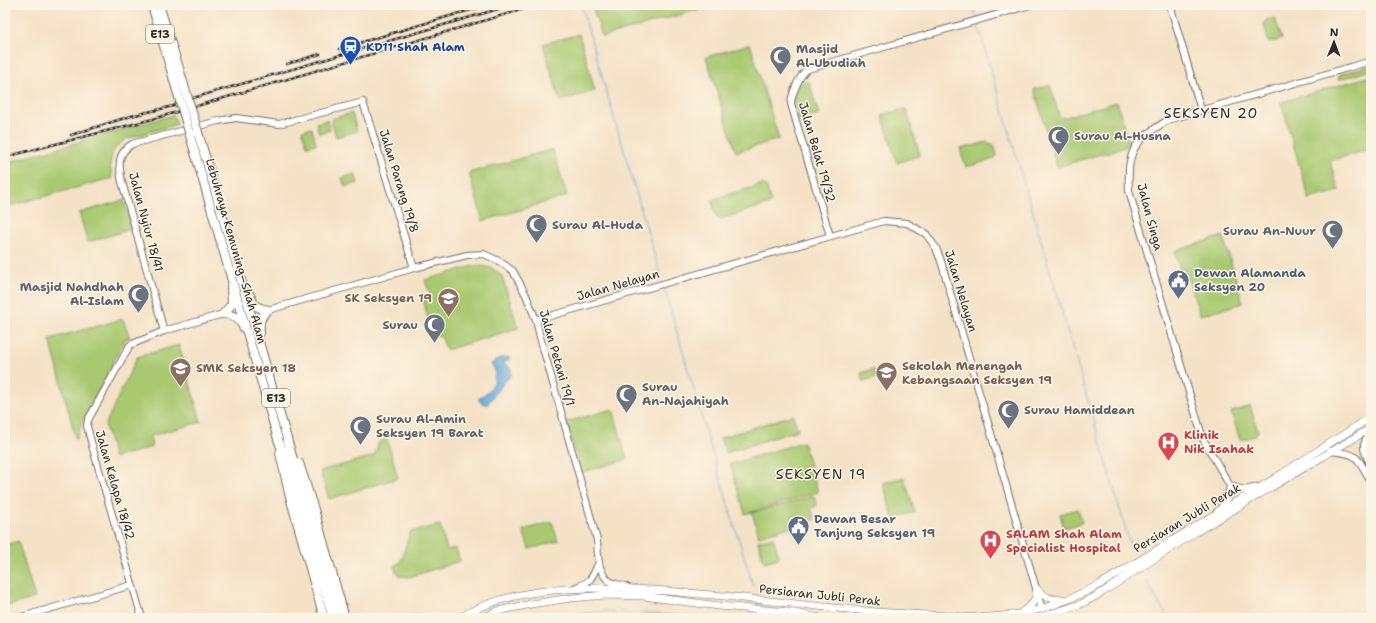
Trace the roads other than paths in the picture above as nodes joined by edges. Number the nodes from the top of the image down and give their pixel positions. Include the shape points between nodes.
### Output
1 (152, 5) edge
2 (159, 5) edge
3 (1030, 5) edge
4 (1170, 5) edge
5 (173, 62) junction
6 (1371, 62) edge
7 (363, 102) joint
8 (1201, 110) junction
9 (830, 236) junction
10 (228, 262) junction
11 (414, 268) junction
12 (238, 269) junction
13 (268, 310) junction
14 (222, 314) junction
15 (536, 320) junction
16 (164, 331) junction
17 (248, 333) junction
18 (262, 349) junction
19 (281, 416) junction
20 (1371, 417) edge
21 (1371, 429) edge
22 (278, 439) junction
23 (1330, 451) junction
24 (1371, 465) edge
25 (1371, 481) edge
26 (1266, 484) junction
27 (1230, 486) junction
28 (1217, 512) junction
29 (598, 564) junction
30 (132, 585) junction
31 (571, 588) junction
32 (633, 588) junction
33 (1036, 589) junction
34 (712, 595) junction
35 (727, 596) junction
36 (1073, 598) junction
37 (776, 601) junction
38 (795, 603) junction
39 (719, 606) junction
40 (751, 608) junction
41 (1042, 609) junction
42 (786, 613) edge
43 (1054, 613) junction
44 (1019, 614) junction
45 (324, 617) edge
46 (18, 618) edge
47 (142, 618) edge
48 (333, 618) edge
49 (339, 618) edge
50 (346, 618) edge
51 (459, 618) edge
52 (482, 618) edge
53 (773, 618) edge
54 (820, 618) edge
55 (1037, 618) edge

1 - 5 highway, Lebuhraya Kemuning–Shah Alam / E13
2 - 5 highway, Lebuhraya Kemuning–Shah Alam / E13
3 - 9 street, Jalan Belat 19/32 via 803,72 791,104
4 - 8 street
5 - 10 highway, Lebuhraya Kemuning–Shah Alam / E13, bridge via 198,163
5 - 12 highway, Lebuhraya Kemuning–Shah Alam / E13, bridge via 205,156
6 - 8 street, Jalan Singa
7 - 11 street, Jalan Parang 19/8
7 - 16 street, Jalan Nyiur 18/41 via 279,124 236,118 218,121 132,144 126,148 119,160 122,182
8 - 27 street, Jalan Singa via 1168,120 1147,133 1136,144 1128,172 1129,191 1203,439
9 - 15 street, Jalan Nelayan
9 - 33 street, Jalan Nelayan via 884,221 907,224 926,234 936,248 970,356
10 - 14 highway via 232,304
10 - 17 highway, Lebuhraya Kemuning–Shah Alam / E13
11 - 13 street, Jalan Petani 19/1
11 - 15 street, Jalan Petani 19/1 via 475,253 492,257 513,271
12 - 13 highway via 256,307
12 - 18 highway, Lebuhraya Kemuning–Shah Alam / E13
13 - 18 highway via 263,313 259,326
14 - 16 street, Jalan Kelapa 18/42
14 - 17 highway via 237,317
15 - 29 street, Jalan Petani 19/1 via 597,540
16 - 30 street, Jalan Kelapa 18/42 via 127,347 87,423
17 - 22 highway, Lebuhraya Kemuning–Shah Alam / E13
18 - 19 highway, Lebuhraya Kemuning–Shah Alam / E13
19 - 49 highway, Lebuhraya Kemuning–Shah Alam / E13
19 - 50 highway via 305,480
20 - 26 main road, Persiaran Jubli Perak
21 - 23 main road, Persiaran Jubli Perak
21 - 24 street via 1365,438 1363,449
22 - 45 highway via 280,460
22 - 48 highway, Lebuhraya Kemuning–Shah Alam / E13
23 - 25 street via 1351,454 1358,458
23 - 43 main road, Persiaran Jubli Perak via 1196,532 1098,596
26 - 27 street via 1244,490
26 - 28 main road, Persiaran Jubli Perak
27 - 28 street via 1227,500
28 - 36 main road, Persiaran Jubli Perak via 1099,585
29 - 31 street via 592,579 584,585
29 - 32 street via 604,576 611,582
30 - 46 street
30 - 47 street, Jalan Kelapa 18/42
31 - 32 main road, Persiaran Jubli Perak
31 - 51 main road, Persiaran Jubli Perak via 516,596 488,604
32 - 34 main road, Persiaran Jubli Perak
33 - 36 main road via 1049,599
33 - 41 street, Jalan Nelayan
33 - 44 main road via 1032,603
34 - 35 main road, Persiaran Jubli Perak
34 - 39 main road
35 - 37 main road, Persiaran Jubli Perak
35 - 39 main road
36 - 41 main road, Persiaran Jubli Perak
37 - 38 main road, Persiaran Jubli Perak
37 - 42 main road
38 - 42 main road
38 - 44 main road, Persiaran Jubli Perak via 870,612 936,616 980,617
39 - 40 main road, Persiaran Jubli Perak
39 - 52 main road, Persiaran Jubli Perak via 643,596 605,595 530,604 498,611
40 - 42 main road, Persiaran Jubli Perak
40 - 53 main road
41 - 43 main road via 1047,613
41 - 44 main road, Persiaran Jubli Perak
42 - 54 main road, Persiaran Jubli Perak
43 - 55 main road, Persiaran Jubli Perak

